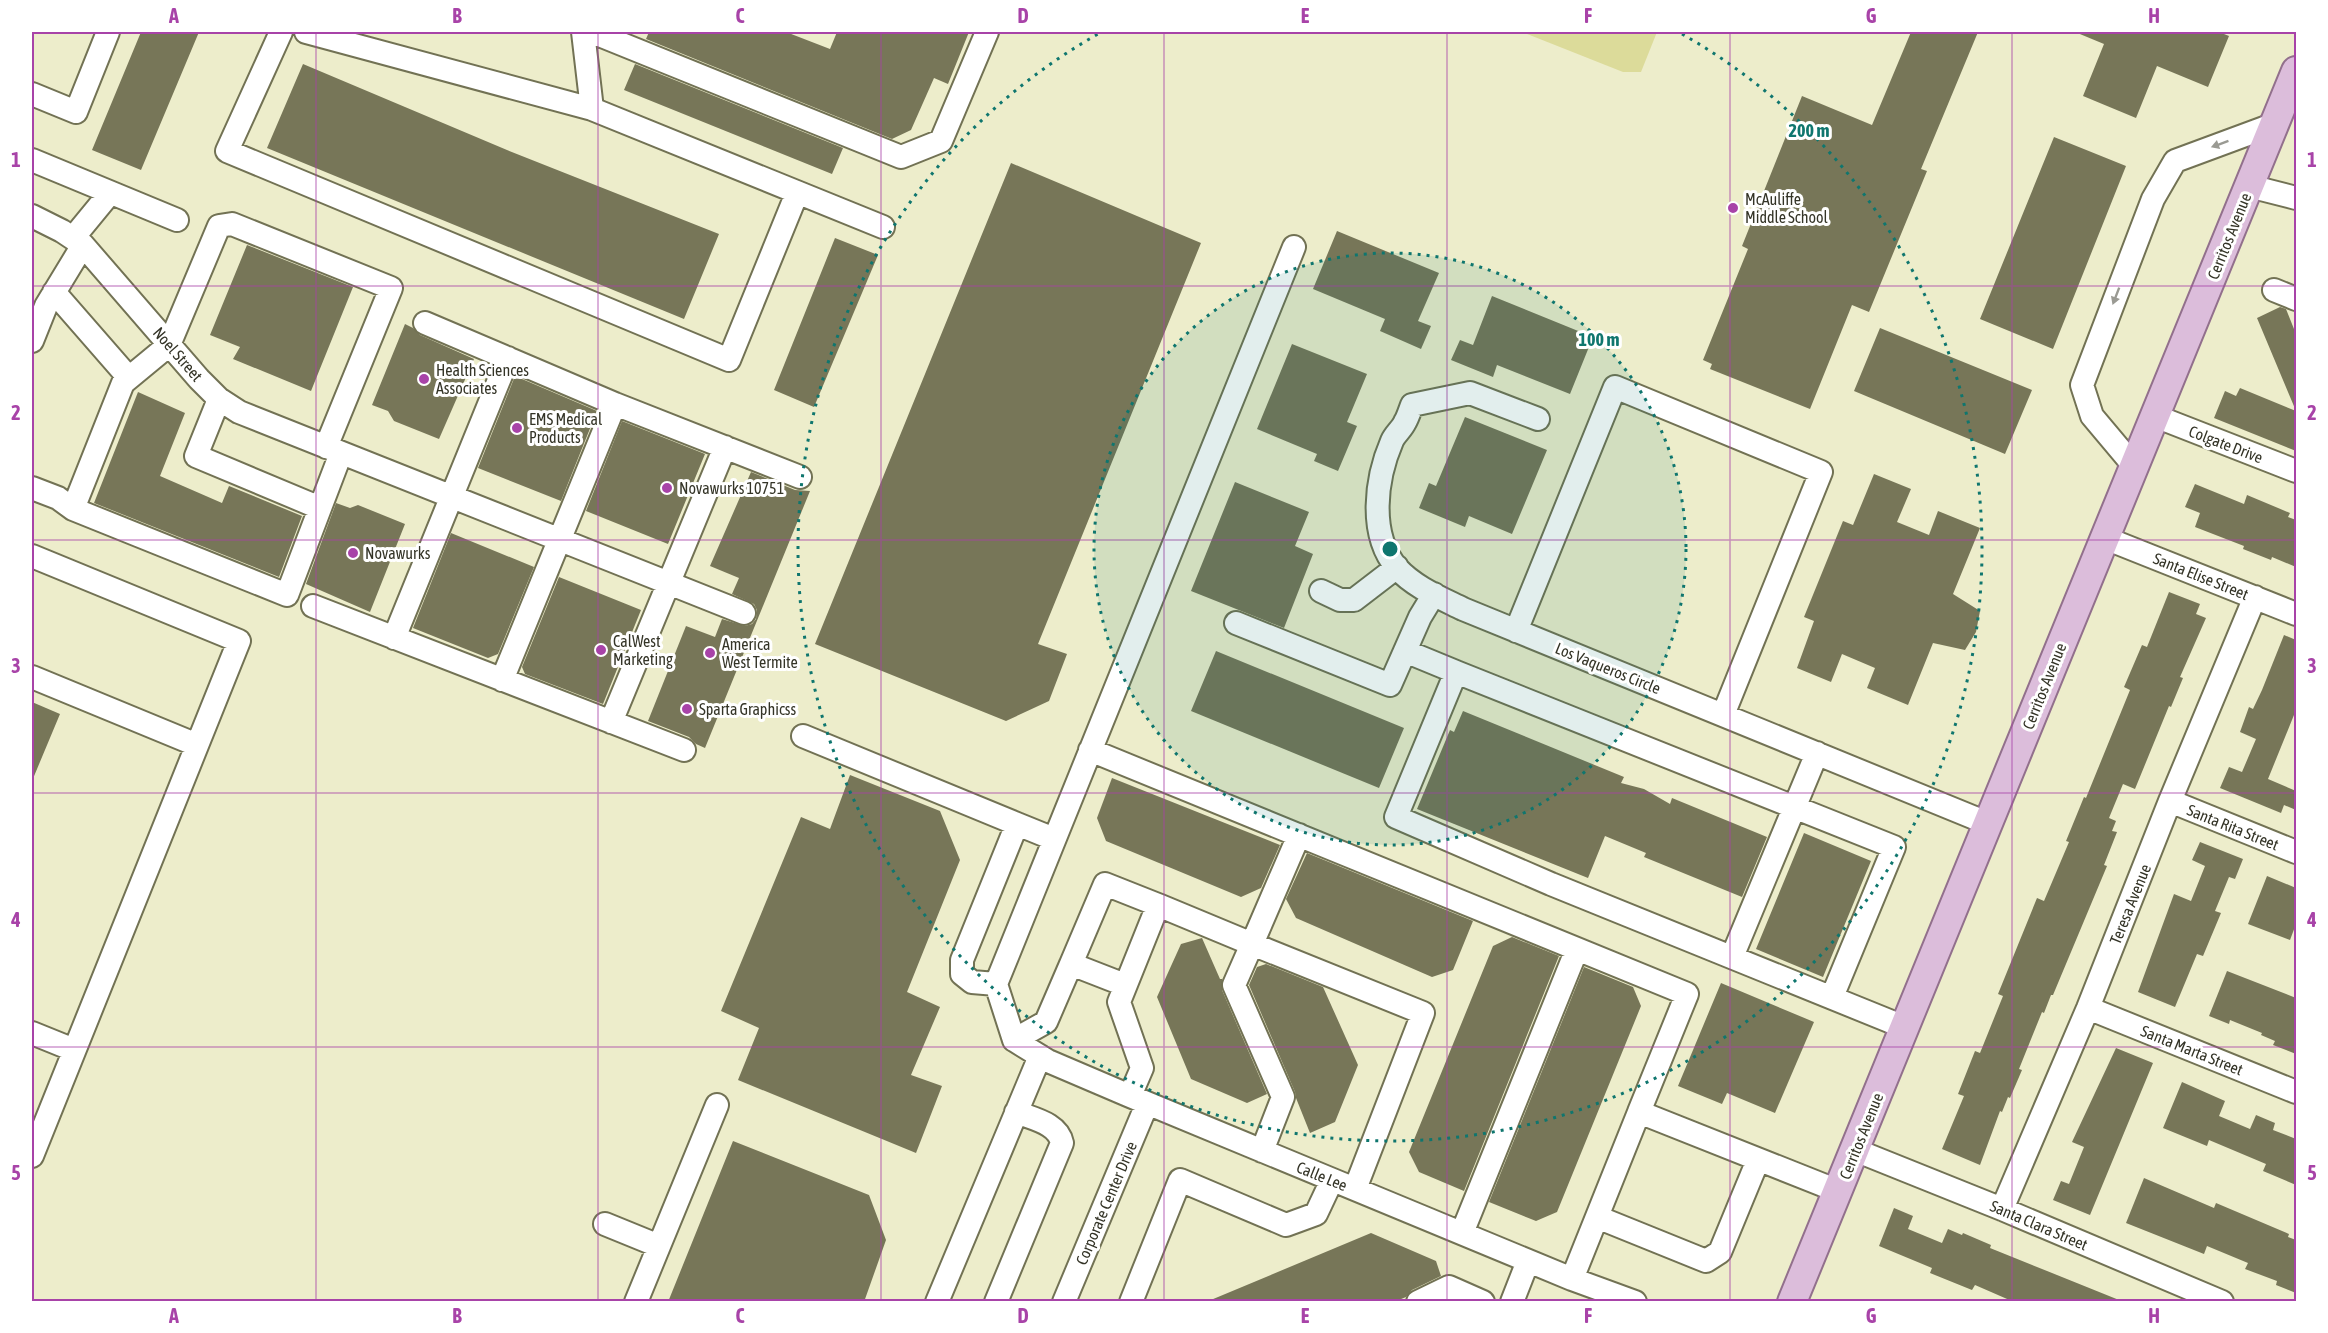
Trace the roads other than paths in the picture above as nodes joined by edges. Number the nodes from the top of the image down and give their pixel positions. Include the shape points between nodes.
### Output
1 (108, 32) edge
2 (281, 32) edge
3 (306, 32) edge
4 (583, 32) edge
5 (592, 32) edge
6 (987, 32) edge
7 (2296, 71) edge
8 (32, 94) edge
9 (592, 109) junction
10 (2275, 124) junction
11 (32, 160) edge
12 (2249, 186) junction
13 (110, 193) junction
14 (797, 193) junction
15 (2296, 198) edge
16 (32, 216) edge
17 (177, 220) dead end
18 (883, 227) dead end
19 (78, 242) junction
20 (1294, 247) dead end
21 (2274, 290) dead end
22 (54, 292) junction
23 (2296, 299) edge
24 (425, 323) dead end
25 (32, 341) edge
26 (169, 345) junction
27 (508, 358) junction
28 (129, 378) junction
29 (219, 399) junction
30 (615, 404) junction
31 (2155, 416) junction
32 (1538, 418) dead end
33 (725, 447) junction
34 (338, 452) junction
35 (2134, 466) junction
36 (2296, 471) edge
37 (800, 477) dead end
38 (32, 488) edge
39 (450, 497) junction
40 (320, 508) junction
41 (73, 509) junction
42 (2105, 538) junction
43 (560, 540) junction
44 (32, 556) edge
45 (1397, 567) junction
46 (669, 583) junction
47 (1321, 591) dead end
48 (1434, 594) junction
49 (2255, 597) junction
50 (313, 606) dead end
51 (744, 613) dead end
52 (2296, 614) edge
53 (1236, 623) dead end
54 (1516, 631) junction
55 (394, 638) junction
56 (1405, 651) junction
57 (1456, 672) junction
58 (32, 677) edge
59 (502, 680) junction
60 (1723, 715) junction
61 (611, 722) junction
62 (803, 736) dead end
63 (197, 746) junction
64 (684, 750) dead end
65 (1090, 750) junction
66 (1817, 753) junction
67 (2170, 801) junction
68 (1795, 807) junction
69 (1017, 824) junction
70 (1987, 824) junction
71 (1299, 835) junction
72 (1054, 839) junction
73 (2296, 852) edge
74 (1158, 905) junction
75 (1252, 944) junction
76 (1577, 949) junction
77 (1732, 957) junction
78 (1071, 964) junction
79 (996, 984) junction
80 (1125, 985) junction
81 (1832, 997) junction
82 (2088, 1008) junction
83 (1904, 1027) junction
84 (32, 1033) edge
85 (1014, 1040) junction
86 (74, 1050) junction
87 (1040, 1056) junction
88 (2296, 1092) edge
89 (1139, 1100) junction
90 (717, 1105) dead end
91 (1016, 1112) junction
92 (1639, 1112) junction
93 (1855, 1150) junction
94 (1262, 1151) junction
95 (32, 1155) edge
96 (1758, 1160) junction
97 (1332, 1180) junction
98 (1355, 1189) junction
99 (1838, 1191) junction
100 (2001, 1209) junction
101 (1597, 1217) junction
102 (604, 1224) dead end
103 (1462, 1233) junction
104 (659, 1246) junction
105 (1528, 1260) junction
106 (1572, 1279) junction
107 (636, 1302) edge
108 (937, 1302) edge
109 (996, 1302) edge
110 (1064, 1302) edge
111 (1131, 1302) edge
112 (1418, 1302) edge
113 (1483, 1302) edge
114 (1512, 1302) edge
115 (1635, 1302) edge
116 (1792, 1302) edge
117 (2222, 1302) edge

1 - 8 street via 76,112
2 - 14 street via 227,151 729,360
3 - 9 street
4 - 9 street
5 - 6 street via 901,157 941,141
7 - 10 main road, Cerritos Avenue
9 - 14 street
10 - 12 main road, Cerritos Avenue
10 -> 35 street via 2175,161 2153,199 2082,385 2092,416
11 - 13 street
12 - 15 street
12 - 31 main road, Cerritos Avenue
13 - 17 street
13 - 19 street
14 - 18 street
16 - 19 street, Noel Street
19 - 22 street
19 - 26 street, Noel Street
20 - 65 street
21 - 23 street
22 - 25 street
22 - 28 street
24 - 27 street
26 - 28 street
26 - 29 street, Noel Street
26 - 34 street via 219,226 232,224 391,288
27 - 30 street
27 - 39 street
28 - 41 street via 123,383
29 - 34 street, Noel Street via 239,412
29 - 40 street via 196,456
30 - 33 street
30 - 43 street
31 - 35 main road, Cerritos Avenue
31 - 36 street, Colgate Drive
32 - 45 street, Los Vaqueros Circle via 1470,393 1412,405 1393,439 1382,472 1378,509 1381,538
33 - 37 street
33 - 46 street
34 - 39 street, Noel Street
34 - 40 street
35 - 42 main road, Cerritos Avenue
38 - 41 street
39 - 43 street, Noel Street
39 - 55 street
40 - 41 street via 286,595
42 - 49 street, Santa Elise Street
42 - 70 main road, Cerritos Avenue
43 - 46 street, Noel Street
43 - 59 street
44 - 63 street via 239,641
45 - 47 street via 1354,600 1340,600
45 - 48 street, Los Vaqueros Circle
46 - 51 street, Noel Street
46 - 61 street
48 - 54 street, Los Vaqueros Circle
48 - 56 street
49 - 52 street, Santa Elise Street
49 - 67 street, Teresa Avenue
50 - 55 street
53 - 56 street via 1390,685
54 - 60 street, Los Vaqueros Circle
54 - 60 street via 1614,387 1821,472
55 - 59 street
56 - 57 street
57 - 68 street
57 - 77 street via 1396,817
58 - 63 street
59 - 61 street
60 - 66 street, Los Vaqueros Circle
61 - 64 street
62 - 69 street
63 - 86 street
65 - 71 street
65 - 72 street
66 - 68 street
66 - 70 street, Los Vaqueros Circle
67 - 73 street, Santa Rita Street
67 - 82 street, Teresa Avenue
68 - 77 street
68 - 81 street via 1894,847
69 - 72 street
69 - 79 street via 962,960 962,974 972,982
70 - 83 main road, Cerritos Avenue
71 - 75 street
71 - 76 street
72 - 79 street
74 - 75 street
74 - 78 street via 1105,884
74 - 80 street, Corporate Center Drive
75 - 94 street via 1234,986 1283,1097
75 - 98 street via 1423,1013
76 - 92 street via 1687,994
76 - 103 street
77 - 81 street
78 - 80 street
78 - 85 street via 1046,1022
79 - 85 street
80 - 89 street, Corporate Center Drive via 1119,1002 1142,1068
81 - 83 street
82 - 88 street, Santa Marta Street
82 - 100 street, Teresa Avenue
83 - 93 main road, Cerritos Avenue
84 - 86 street
85 - 87 street, Calle Lee
86 - 95 street
87 - 89 street, Calle Lee
87 - 91 street
89 - 94 street, Calle Lee
89 - 110 street, Corporate Center Drive
90 - 104 street
91 - 108 street
91 - 109 street via 1055,1128 1062,1143
92 - 96 street
92 - 101 street
93 - 99 main road, Cerritos Avenue
93 - 100 street, Santa Clara Street
94 - 97 street, Calle Lee
96 - 99 street
96 - 101 street via 1720,1252 1706,1261
97 - 98 street, Calle Lee
97 - 111 street via 1316,1214 1286,1225 1180,1180
98 - 103 street, Calle Lee
99 - 116 main road, Cerritos Avenue
100 - 117 street, Santa Clara Street
101 - 106 street
102 - 104 street
103 - 105 street, Calle Lee
104 - 107 street
105 - 106 street, Calle Lee
105 - 114 street
106 - 115 street, Calle Lee
112 - 113 street via 1449,1287

